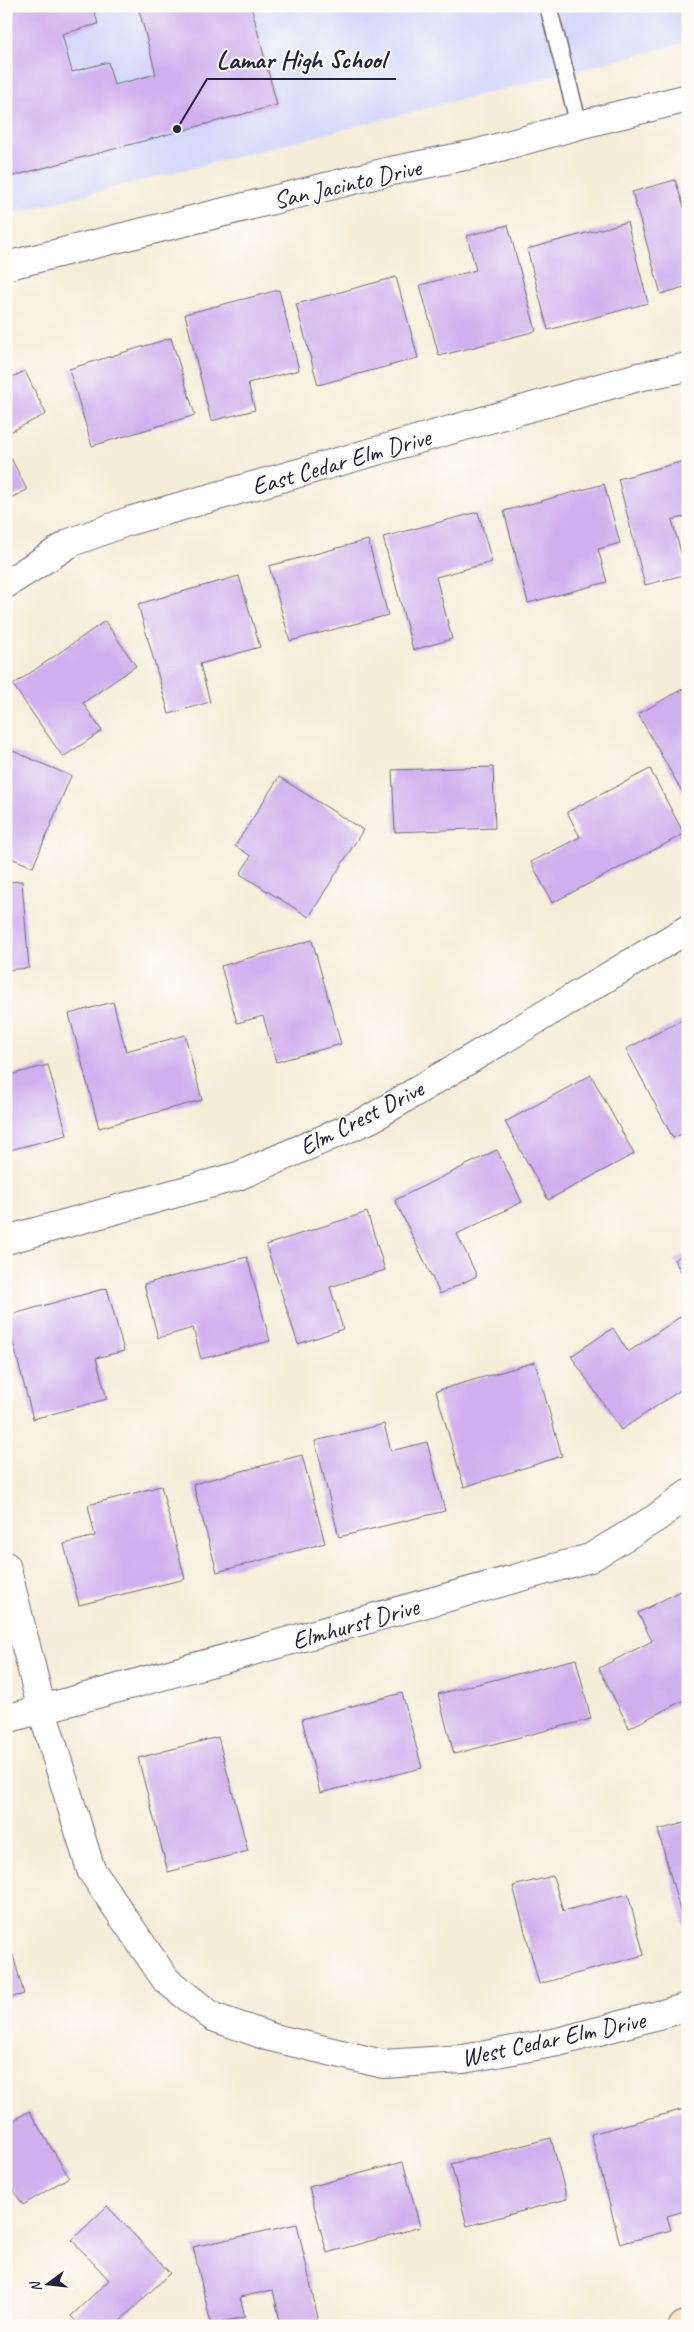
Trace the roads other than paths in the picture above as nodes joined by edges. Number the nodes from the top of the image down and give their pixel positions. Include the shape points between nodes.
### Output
1 (548, 6) edge
2 (688, 98) edge
3 (579, 125) junction
4 (6, 266) edge
5 (688, 367) edge
6 (6, 584) edge
7 (688, 929) edge
8 (6, 1240) edge
9 (688, 1494) edge
10 (6, 1566) edge
11 (42, 1710) junction
12 (6, 1719) edge
13 (688, 2007) edge
14 (688, 2324) edge
15 (683, 2326) edge

1 - 3 lane
2 - 3 street, San Jacinto Drive
3 - 4 street, San Jacinto Drive via 475,154 386,172
5 - 6 street, East Cedar Elm Drive via 638,378 129,522 72,542
7 - 8 street, Elm Crest Drive via 370,1119 238,1176
9 - 11 street, Elmhurst Drive via 656,1518 590,1558
10 - 11 street, West Cedar Elm Drive
11 - 12 street, Elmhurst Drive
11 - 13 street, West Cedar Elm Drive via 91,1870 166,1980 213,2017 270,2037 383,2064 463,2059 558,2042
14 - 15 main road

